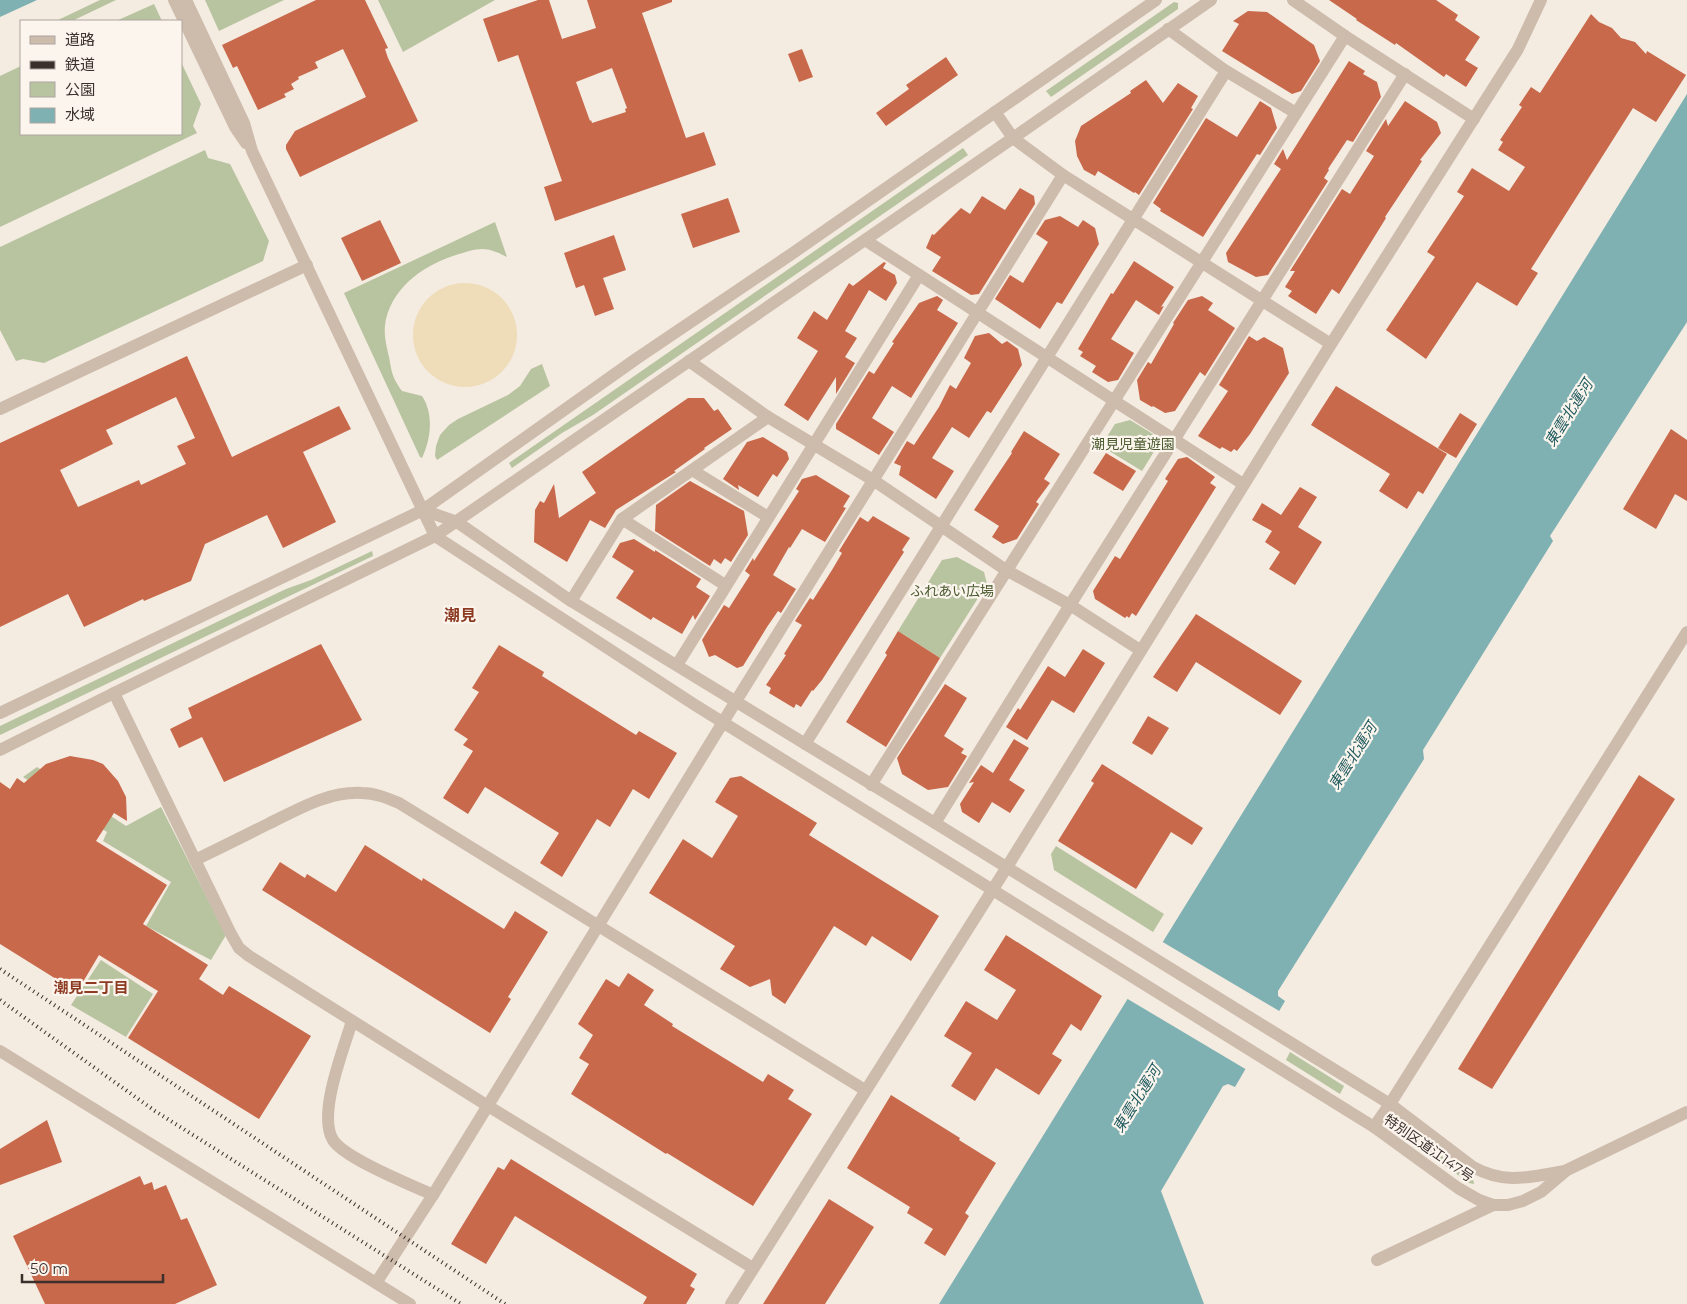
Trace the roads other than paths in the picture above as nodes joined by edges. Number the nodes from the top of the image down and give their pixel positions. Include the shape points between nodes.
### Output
1 (174, 0) edge
2 (186, 0) edge
3 (1156, 0) edge
4 (1211, 0) edge
5 (1293, 0) edge
6 (1541, 0) edge
7 (1168, 29) junction
8 (1345, 36) junction
9 (1226, 71) junction
10 (1405, 74) junction
11 (995, 112) junction
12 (1296, 113) junction
13 (1474, 119) junction
14 (1013, 138) junction
15 (252, 151) junction
16 (1063, 175) junction
17 (1133, 218) junction
18 (865, 240) junction
19 (1203, 262) junction
20 (307, 265) junction
21 (919, 275) junction
22 (1261, 301) junction
23 (978, 313) junction
24 (1331, 344) junction
25 (1047, 357) junction
26 (689, 362) junction
27 (1115, 401) junction
28 (0, 409) edge
29 (768, 417) junction
30 (1174, 440) junction
31 (813, 444) junction
32 (692, 470) junction
33 (873, 480) junction
34 (1243, 484) junction
35 (423, 510) junction
36 (768, 517) junction
37 (622, 519) junction
38 (457, 522) junction
39 (941, 525) junction
40 (435, 536) junction
41 (1006, 570) junction
42 (725, 586) junction
43 (571, 601) junction
44 (1070, 605) junction
45 (1687, 632) edge
46 (1140, 650) junction
47 (677, 665) junction
48 (114, 693) junction
49 (736, 701) junction
50 (0, 713) edge
51 (723, 723) junction
52 (805, 744) junction
53 (0, 750) edge
54 (871, 785) junction
55 (935, 823) junction
56 (196, 860) junction
57 (1007, 867) junction
58 (992, 890) junction
59 (599, 926) junction
60 (352, 1021) junction
61 (0, 1051) edge
62 (864, 1090) junction
63 (1390, 1104) junction
64 (488, 1106) junction
65 (1687, 1112) edge
66 (1374, 1127) junction
67 (1567, 1170) junction
68 (433, 1195) junction
69 (1493, 1205) junction
70 (1376, 1260) dead end
71 (754, 1268) junction
72 (376, 1283) junction
73 (410, 1304) edge
74 (731, 1304) edge

1 - 15 street via 235,127
2 - 15 street via 244,123
3 - 11 street
4 - 7 street
5 - 8 street
6 - 13 street via 1518,50
7 - 9 street
7 - 14 street
8 - 10 street
8 - 12 street
9 - 12 street
9 - 17 street
10 - 13 street
10 - 22 street
11 - 14 street
11 - 35 street via 636,358
12 - 19 street
13 - 24 street
14 - 16 street
14 - 18 street
15 - 20 street
16 - 17 street
16 - 23 street
17 - 19 street
17 - 25 street
18 - 21 street
18 - 26 street
19 - 22 street
19 - 27 street
20 - 28 street
20 - 35 street
21 - 23 street
21 - 31 street
22 - 24 street
22 - 30 street
23 - 25 street
23 - 33 street
24 - 34 street
25 - 27 street
25 - 39 street
26 - 29 street
26 - 38 street
27 - 30 street
27 - 41 street
29 - 31 street
29 - 32 street
30 - 34 street
30 - 44 street
31 - 33 street
31 - 36 street
32 - 36 street
32 - 37 street
33 - 39 street
33 - 49 street
34 - 46 street
35 - 38 street, 特別区道江147号
35 - 40 street
35 - 50 street
36 - 42 street
37 - 42 street
37 - 43 street
38 - 40 street
38 - 43 street, 特別区道江147号
39 - 41 street
39 - 52 street
40 - 48 street
40 - 51 street, 特別区道江147号
41 - 44 street
41 - 54 street
42 - 47 street
43 - 47 street, 特別区道江147号
44 - 46 street
44 - 55 street
45 - 63 street
46 - 57 street
47 - 49 street, 特別区道江147号
48 - 53 street
48 - 56 street
49 - 51 street
49 - 52 street, 特別区道江147号
51 - 58 street, 特別区道江147号
51 - 59 street
52 - 54 street, 特別区道江147号
54 - 55 street, 特別区道江147号
55 - 57 street, 特別区道江147号
56 - 59 street via 308,805 328,797 363,792 399,803
56 - 60 street via 239,948 256,962
57 - 58 street
57 - 63 street, 特別区道江147号
58 - 62 street
58 - 66 street, 特別区道江147号
59 - 62 street
59 - 64 street
60 - 64 street
60 - 68 street via 329,1106 329,1131 333,1140 371,1167
61 - 72 street
62 - 71 street
63 - 66 street
63 - 67 street, 特別区道江147号 via 1486,1175 1513,1179
64 - 68 street
64 - 71 street
65 - 67 street, 特別区道江147号
66 - 69 street, 特別区道江147号 via 1458,1188
67 - 69 street, 特別区道江147号 via 1541,1192 1523,1201
68 - 72 street
69 - 70 street
71 - 74 street
72 - 73 street

